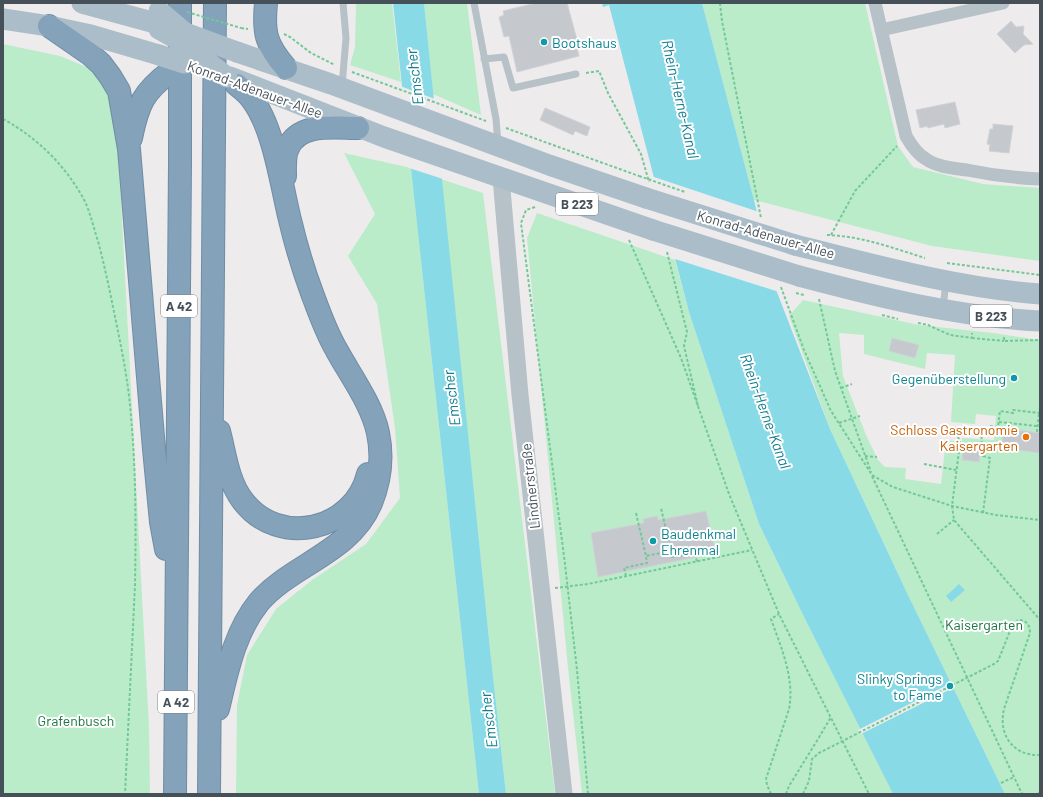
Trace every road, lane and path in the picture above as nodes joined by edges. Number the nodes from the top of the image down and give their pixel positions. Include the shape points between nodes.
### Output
1 (82, 3) edge
2 (215, 3) edge
3 (266, 3) edge
4 (343, 3) edge
5 (474, 3) edge
6 (720, 3) edge
7 (748, 3) edge
8 (768, 3) edge
9 (875, 3) edge
10 (1003, 3) edge
11 (182, 15) edge
12 (155, 18) edge
13 (3, 19) edge
14 (50, 26) junction
15 (881, 30) junction
16 (265, 31) junction
17 (484, 60) junction
18 (286, 68) junction
19 (212, 71) junction
20 (576, 74) dead end
21 (342, 78) junction
22 (478, 118) dead end
23 (3, 119) edge
24 (496, 125) junction
25 (358, 128) junction
26 (906, 136) junction
27 (489, 143) junction
28 (129, 149) junction
29 (639, 176) dead end
30 (501, 178) junction
31 (1040, 179) edge
32 (286, 201) junction
33 (536, 207) dead end
34 (758, 208) dead end
35 (629, 240) dead end
36 (931, 260) dead end
37 (945, 272) junction
38 (1040, 274) edge
39 (1040, 294) edge
40 (784, 297) dead end
41 (819, 299) dead end
42 (943, 309) junction
43 (1040, 321) edge
44 (912, 322) dead end
45 (972, 333) dead end
46 (1004, 337) dead end
47 (972, 338) junction
48 (1040, 340) edge
49 (1004, 341) junction
50 (852, 384) dead end
51 (841, 388) junction
52 (212, 405) junction
53 (1040, 408) edge
54 (1039, 413) junction
55 (860, 416) dead end
56 (851, 419) junction
57 (998, 422) junction
58 (839, 423) junction
59 (990, 426) dead end
60 (1037, 426) junction
61 (955, 427) dead end
62 (981, 430) dead end
63 (1037, 432) dead end
64 (865, 456) junction
65 (877, 457) dead end
66 (924, 464) dead end
67 (956, 470) junction
68 (872, 475) junction
69 (952, 506) junction
70 (661, 508) dead end
71 (636, 513) dead end
72 (983, 513) junction
73 (954, 520) junction
74 (1040, 520) edge
75 (937, 534) dead end
76 (752, 550) junction
77 (671, 551) junction
78 (646, 556) junction
79 (697, 562) junction
80 (626, 576) junction
81 (567, 587) junction
82 (542, 590) junction
83 (176, 610) junction
84 (779, 614) junction
85 (1040, 620) edge
86 (831, 717) junction
87 (210, 739) junction
88 (1040, 755) edge
89 (1014, 777) junction
90 (1001, 783) dead end
91 (1040, 793) edge
92 (125, 794) edge
93 (175, 794) edge
94 (209, 794) edge
95 (564, 794) edge
96 (588, 794) edge
97 (771, 794) edge
98 (786, 794) edge
99 (803, 794) edge
100 (869, 794) edge
101 (1022, 794) edge
102 (1037, 794) edge

1 - 12 main road, Konrad-Adenauer-Allee / B 223
2 - 52 highway, A 42
3 - 16 highway
4 - 21 lane via 346,38
5 - 17 lane
6 - 34 path
7 - 8 path
9 - 15 street
10 - 15 street
11 - 12 main road, Konrad-Adenauer-Allee / B 223, bridge
11 - 16 path, bridge
11 - 19 main road, Konrad-Adenauer-Allee / B 223, bridge
11 - 83 highway, A 42
12 - 19 main road, bridge
13 - 14 main road, Konrad-Adenauer-Allee / B 223
14 - 19 main road, Konrad-Adenauer-Allee / B 223 via 91,35
14 - 28 highway via 101,64 110,76 118,91
15 - 26 street
16 - 18 highway via 270,47
16 - 21 path via 290,37
17 - 20 lane via 504,57 514,88
17 - 24 lane
18 - 19 main road, Konrad-Adenauer-Allee / B 223 via 258,60
18 - 21 main road, Konrad-Adenauer-Allee / B 223
19 - 25 main road, Konrad-Adenauer-Allee / B 223
19 - 28 highway via 150,90 135,118
19 - 32 highway via 256,105 268,130
19 - 52 highway via 253,129 290,276 320,345 363,424 369,446 369,468 357,499 332,520 311,528 279,526 259,516 243,501 232,482
21 - 22 path via 378,82
21 - 27 main road, Konrad-Adenauer-Allee / B 223 via 380,103
23 - 92 path via 19,128 49,152 72,181 91,215 107,277 128,384 136,552
24 - 27 lane
24 - 29 path
25 - 30 main road, Konrad-Adenauer-Allee / B 223
25 - 32 highway via 324,128 297,135 287,149 285,157
26 - 31 street via 919,154 932,163 992,175
26 - 36 path via 855,191 831,235 872,241
27 - 30 main road
27 - 37 main road, Konrad-Adenauer-Allee / B 223, bridge via 646,198 795,245 885,268
28 - 83 highway via 155,456
30 - 42 main road, Konrad-Adenauer-Allee / B 223, bridge via 799,276
30 - 82 street, Lindnerstraße via 520,395
32 - 87 highway via 302,266 314,299 334,347 373,416 380,446 379,477 370,506 353,531 280,583 259,603 249,617 233,648
33 - 81 path via 526,210 521,223
35 - 76 path via 681,358 729,494
37 - 38 path via 984,269
37 - 39 main road, Konrad-Adenauer-Allee / B 223 via 982,288
37 - 42 lane
40 - 58 path via 804,350 831,411
41 - 51 path
42 - 43 main road, Konrad-Adenauer-Allee / B 223
44 - 47 path via 928,325 950,335
45 - 47 path
46 - 49 path
47 - 49 path
48 - 49 path
50 - 51 path
51 - 56 path
52 - 87 highway, A 42
53 - 54 path
54 - 57 path via 1000,411
54 - 60 path
55 - 56 path
56 - 58 path
56 - 64 path
57 - 59 path via 998,427
57 - 60 path
58 - 68 path
60 - 63 path
61 - 67 path via 960,443
62 - 72 path via 983,456 990,458
64 - 65 path
64 - 68 path
66 - 67 path
67 - 69 path
68 - 69 path via 893,487
68 - 89 path
69 - 72 path
69 - 73 path
70 - 77 path
71 - 78 path
72 - 74 path
73 - 75 path
73 - 85 path
76 - 79 path
76 - 84 path
77 - 78 path
77 - 79 path via 672,557 695,553
78 - 80 path via 647,563 624,568
79 - 80 path
80 - 81 path
81 - 82 path
81 - 96 path
82 - 95 street, Lindnerstraße
83 - 93 highway, A 42
84 - 86 path
84 - 97 path via 771,619 790,681 791,698 766,779 766,786
86 - 98 path via 788,786
86 - 100 path
87 - 94 highway, A 42
88 - 99 path, bridge via 1031,755 1019,750 1010,743 1003,728 1004,709 1030,634 1027,622 1018,620 1012,626 998,661 994,664 819,753 812,759 809,781
89 - 90 path
89 - 101 path
91 - 102 path

